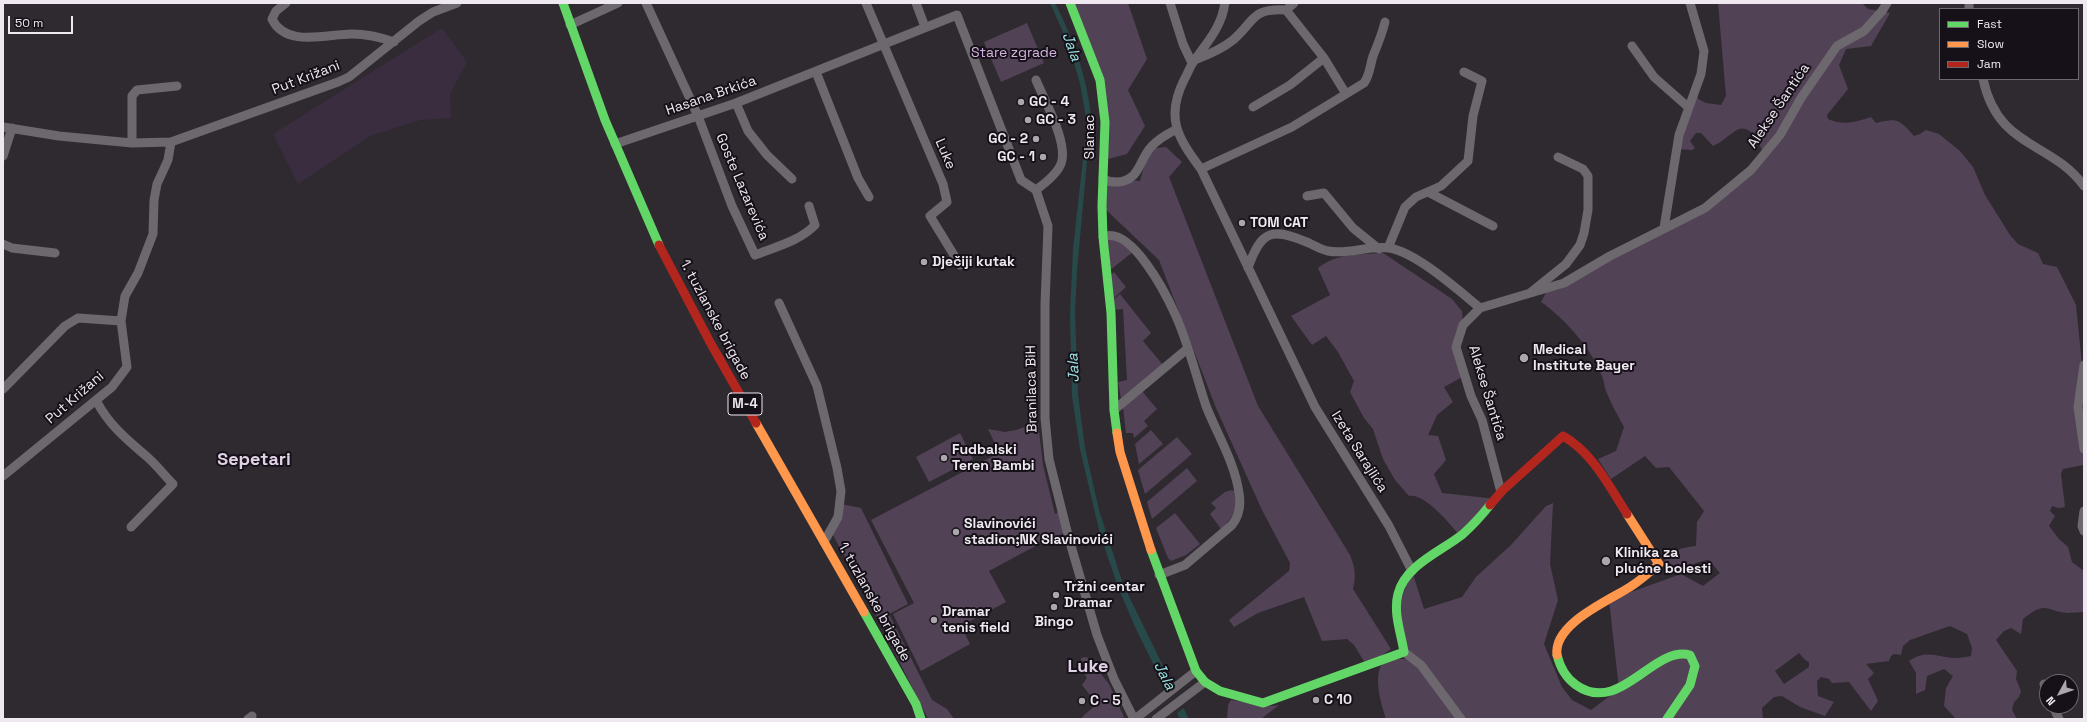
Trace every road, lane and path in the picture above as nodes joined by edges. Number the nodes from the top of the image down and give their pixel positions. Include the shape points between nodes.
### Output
1 (286, 3) edge
2 (457, 3) edge
3 (564, 3) edge
4 (618, 3) edge
5 (646, 3) edge
6 (866, 3) edge
7 (916, 3) edge
8 (1070, 3) edge
9 (1170, 3) edge
10 (1225, 3) edge
11 (1294, 3) edge
12 (1690, 3) edge
13 (1887, 3) edge
14 (1286, 10) junction
15 (1385, 22) dead end
16 (570, 25) junction
17 (925, 27) junction
18 (394, 42) junction
19 (884, 45) junction
20 (1632, 46) dead end
21 (1324, 58) junction
22 (1195, 61) junction
23 (816, 72) junction
24 (1464, 72) dead end
25 (1036, 80) dead end
26 (1983, 80) edge
27 (177, 86) dead end
28 (1346, 94) junction
29 (736, 103) junction
30 (1253, 107) dead end
31 (1688, 107) junction
32 (698, 116) junction
33 (7, 128) edge
34 (1177, 129) junction
35 (171, 142) junction
36 (132, 143) junction
37 (615, 144) junction
38 (3, 156) edge
39 (1558, 157) dead end
40 (1201, 170) junction
41 (1103, 178) junction
42 (792, 179) dead end
43 (2084, 186) edge
44 (1036, 190) junction
45 (1428, 192) junction
46 (1307, 196) dead end
47 (869, 197) dead end
48 (809, 206) dead end
49 (1493, 226) dead end
50 (1664, 228) junction
51 (1103, 237) junction
52 (3, 244) edge
53 (1384, 248) junction
54 (56, 253) dead end
55 (960, 265) dead end
56 (1248, 268) junction
57 (1529, 294) junction
58 (779, 303) dead end
59 (1480, 308) junction
60 (121, 321) junction
61 (1187, 349) junction
62 (2084, 365) edge
63 (3, 389) edge
64 (96, 400) junction
65 (1114, 410) junction
66 (2084, 449) edge
67 (3, 476) edge
68 (1501, 492) junction
69 (2084, 511) edge
70 (131, 528) dead end
71 (2084, 531) edge
72 (824, 542) junction
73 (1412, 571) junction
74 (1159, 575) junction
75 (1404, 652) junction
76 (1196, 671) junction
77 (1205, 682) junction
78 (1158, 717) edge
79 (921, 719) edge
80 (1134, 719) edge
81 (1461, 719) edge
82 (1667, 719) edge

1 - 18 street via 276,11 272,19 275,25 291,35 307,39 353,34 377,36
2 - 18 street, Put Križani via 423,18
3 - 16 street, M-4
4 - 16 street
5 - 32 street
6 - 19 street
7 - 17 street
8 - 41 street, Slanac via 1100,80 1106,122
9 - 22 street via 1183,44
10 - 22 street via 1219,26
11 - 14 street
12 - 31 street via 1704,51 1701,74
13 - 50 street, Alekse Šantića via 1864,31 1837,46 1801,98 1780,135 1751,170 1705,208
14 - 21 street
14 - 22 street via 1269,9 1260,12 1226,45
15 - 28 street via 1368,78 1364,84
16 - 37 street, 1. tuzlanske brigade / M-4
17 - 19 street, Hasana Brkića
17 - 44 street, Hasana Brkića via 956,15 1021,180
18 - 35 street, Put Križani via 350,77
19 - 23 street, Hasana Brkića
19 - 55 street, Luke via 943,184 947,202 930,216
20 - 31 street via 1654,77
21 - 28 street
21 - 30 street via 1290,85
22 - 34 street via 1176,96 1174,107
23 - 29 street, Hasana Brkića
23 - 47 street via 858,178
24 - 45 street via 1482,81 1473,116 1468,161 1441,186
25 - 44 street via 1063,151 1061,164 1052,177
26 - 43 street via 1987,98 1998,118 2023,141 2073,172
27 - 36 street via 137,90 132,96
28 - 40 street via 1292,128
29 - 32 street, Hasana Brkića
29 - 42 street via 748,131 766,155
31 - 50 street via 1679,135
32 - 37 street, Hasana Brkića
32 - 48 street, Goste Lazarevića via 732,206 755,255 810,230 815,225
33 - 36 street, Put Križani
33 - 38 street, Put Križani
34 - 40 street via 1184,148
34 - 41 street, Slanac via 1160,138 1149,149 1137,173 1130,178 1120,182 1108,182
35 - 36 street, Put Križani
35 - 60 street, Put Križani via 168,160 157,184 153,234 138,273 125,296
37 - 72 street, 1. tuzlanske brigade / M-4 via 658,243 708,338
39 - 57 street, Alekse Šantića via 1583,169 1588,176 1588,210 1584,233 1580,245 1566,264
40 - 56 street, Izeta Sarajlića
41 - 51 street
44 - 80 street, Branilaca BiH via 1048,226 1045,418 1049,459 1097,635 1114,679
45 - 49 street
45 - 53 street via 1416,197 1405,207
46 - 53 street via 1324,193 1353,228
50 - 57 street, Alekse Šantića via 1564,283
51 - 61 street via 1120,239 1141,258 1175,314
51 - 65 street via 1111,313
52 - 54 street via 12,248
53 - 56 street via 1327,251 1286,234 1266,235
53 - 59 street via 1406,253
56 - 73 street, Izeta Sarajlića via 1315,407 1390,526
57 - 59 street, Alekse Šantića
58 - 72 street via 817,386 837,468 841,491 838,517
59 - 68 street, Alekse Šantića via 1463,325 1456,347 1471,396 1482,420
60 - 63 street via 78,318 65,326
60 - 64 street, Put Križani via 127,367 112,387
61 - 65 street
61 - 74 street via 1239,489 1240,504 1237,518 1227,530 1186,565
62 - 66 street via 2078,406
64 - 67 street, Put Križani
64 - 70 street via 103,414 120,434 173,484
65 - 74 street via 1120,452
68 - 73 street via 1470,528 1448,547
68 - 82 street via 1563,436 1577,444 1603,477 1659,564 1639,582 1591,611 1565,631 1556,649 1559,664 1578,687 1588,692 1607,692 1630,682 1678,653 1690,655 1695,666 1690,685
69 - 71 street
72 - 79 street, 1. tuzlanske brigade / M-4 via 916,704
73 - 75 street via 1400,587 1397,599
74 - 76 street
75 - 77 street via 1263,703 1220,691
75 - 81 street via 1421,665
76 - 77 street
76 - 80 street
77 - 78 street

